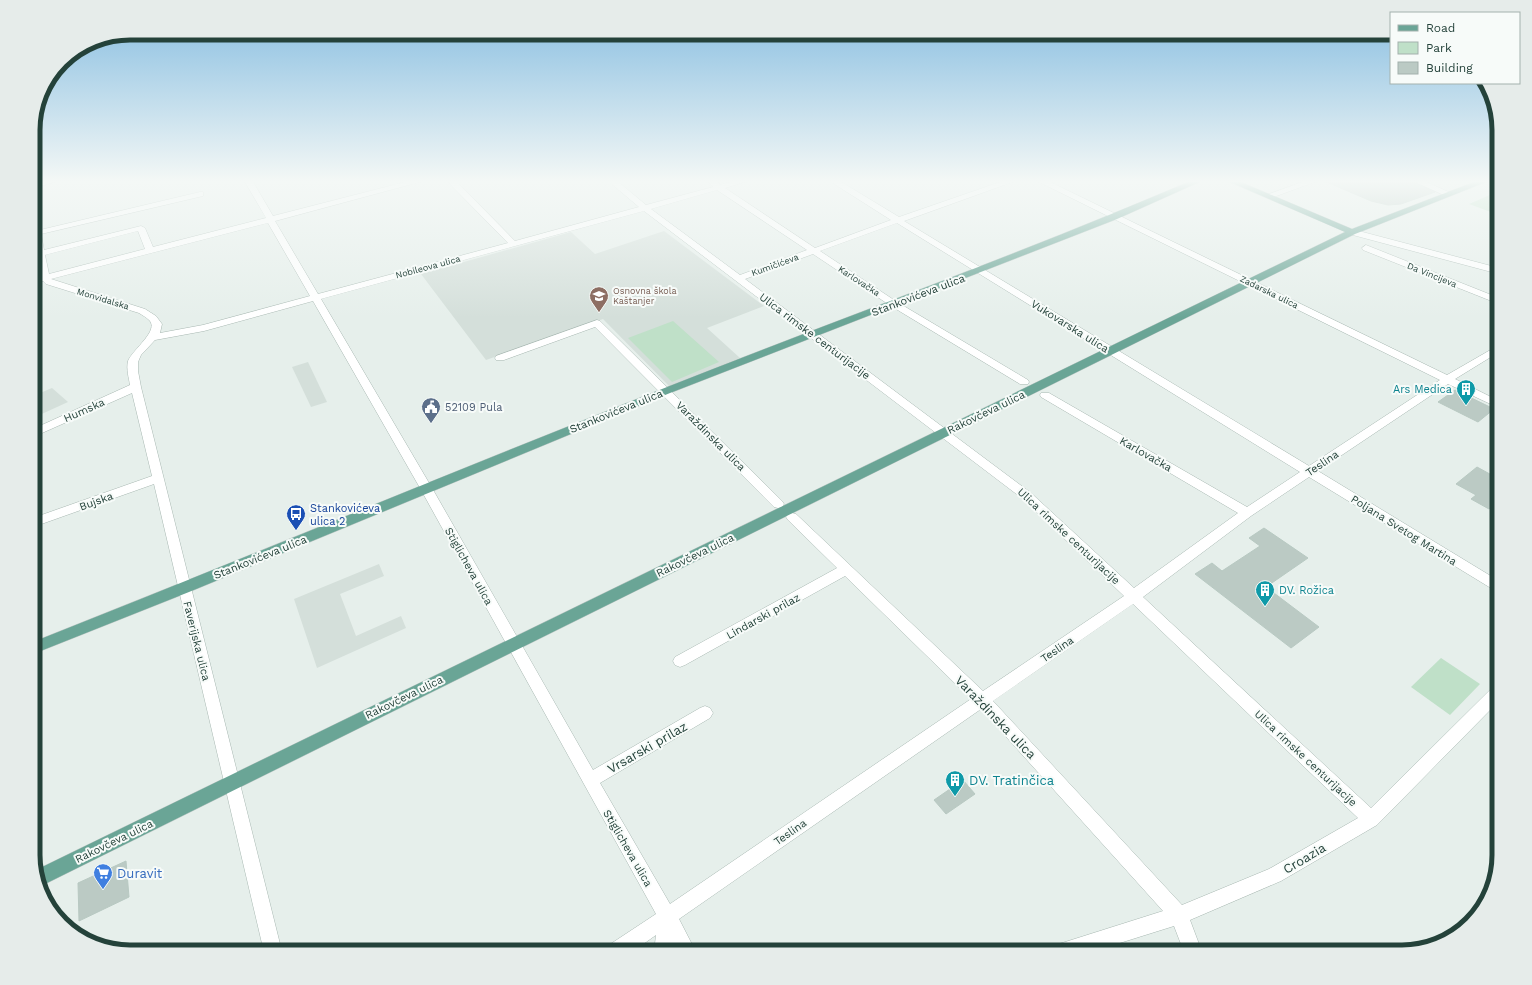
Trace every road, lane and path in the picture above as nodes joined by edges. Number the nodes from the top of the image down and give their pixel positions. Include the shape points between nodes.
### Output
1 (66, 226) edge
2 (247, 226) edge
3 (274, 226) edge
4 (496, 226) edge
5 (575, 226) edge
6 (669, 226) edge
7 (776, 226) edge
8 (882, 226) edge
9 (905, 226) edge
10 (1091, 226) edge
11 (1133, 226) edge
12 (1338, 226) edge
13 (1367, 226) edge
14 (40, 232) edge
15 (1352, 232) junction
16 (513, 243) junction
17 (1366, 248) dead end
18 (150, 250) junction
19 (813, 251) junction
20 (40, 254) joint
21 (1492, 269) edge
22 (980, 270) junction
23 (40, 278) edge
24 (45, 278) junction
25 (739, 278) junction
26 (1250, 282) junction
27 (315, 298) junction
28 (1492, 298) edge
29 (894, 304) junction
30 (813, 334) junction
31 (154, 337) junction
32 (1110, 351) junction
33 (1492, 352) edge
34 (500, 358) dead end
35 (1447, 380) junction
36 (1024, 382) dead end
37 (136, 387) junction
38 (666, 391) junction
39 (1045, 394) dead end
40 (1492, 402) edge
41 (40, 430) edge
42 (943, 433) junction
43 (1309, 471) junction
44 (158, 478) junction
45 (426, 488) junction
46 (778, 504) dead end
47 (1247, 513) junction
48 (792, 517) dead end
49 (40, 520) edge
50 (845, 570) junction
51 (1492, 584) edge
52 (184, 588) junction
53 (1134, 596) junction
54 (512, 644) junction
55 (40, 645) edge
56 (680, 661) dead end
57 (1492, 698) edge
58 (982, 700) junction
59 (705, 713) dead end
60 (590, 780) junction
61 (231, 782) junction
62 (1371, 819) junction
63 (43, 876) edge
64 (1179, 915) junction
65 (667, 917) junction
66 (271, 945) edge
67 (626, 945) edge
68 (664, 945) edge
69 (683, 945) edge
70 (1084, 945) edge
71 (1190, 945) edge

1 - 14 street
2 - 18 street
3 - 27 street, Stiglicheva ulica
4 - 16 street
5 - 16 street, Nobileova ulica
6 - 25 street, Ulica rimske centurijacije
7 - 19 street, Karlovačka
8 - 19 street, Kumičićeva
9 - 22 street, Vukovarska ulica
10 - 22 main road, Stankovićeva ulica
11 - 26 street, Zadarska ulica
12 - 15 main road
13 - 15 main road, Rakovčeva ulica
15 - 21 street
15 - 26 main road, Rakovčeva ulica
16 - 27 street, Nobileova ulica
17 - 28 street, Da Vincijeva
18 - 20 street via 141,228
18 - 24 street
19 - 25 street, Kumičićeva
19 - 29 street, Karlovačka
20 - 24 street
22 - 29 main road, Stankovićeva ulica
22 - 32 street, Vukovarska ulica
23 - 24 street, Monvidalska
24 - 31 street, Monvidalska via 48,282 154,317 157,330
25 - 30 street, Ulica rimske centurijacije
26 - 32 main road, Rakovčeva ulica
26 - 35 street, Zadarska ulica
27 - 31 street, Nobileova ulica via 204,328
27 - 45 street, Stiglicheva ulica
29 - 30 main road, Stankovićeva ulica
29 - 36 street, Karlovačka
30 - 38 main road, Stankovićeva ulica
30 - 42 street, Ulica rimske centurijacije
31 - 37 street, Faverijska ulica via 138,350 132,364
32 - 42 main road, Rakovčeva ulica
32 - 43 street, Vukovarska ulica
33 - 35 street, Teslina
34 - 38 street, Varaždinska ulica via 597,323
35 - 40 street, Zadarska ulica
35 - 43 street, Teslina
37 - 41 street, Humska
37 - 44 street, Faverijska ulica
38 - 45 main road, Stankovićeva ulica
38 - 46 street, Varaždinska ulica
39 - 47 street, Karlovačka
42 - 53 street, Ulica rimske centurijacije via 1041,507
42 - 54 main road, Rakovčeva ulica
43 - 47 street, Teslina
43 - 51 street, Poljana Svetog Martina
44 - 49 street, Bujska
44 - 52 street, Faverijska ulica
45 - 52 main road, Stankovićeva ulica
45 - 54 street, Stiglicheva ulica
47 - 53 street, Teslina
48 - 50 street, Varaždinska ulica
50 - 56 street, Lindarski prilaz
50 - 58 street, Varaždinska ulica
52 - 55 main road, Stankovićeva ulica
52 - 61 street, Faverijska ulica
53 - 58 street, Teslina
53 - 62 street, Ulica rimske centurijacije
54 - 60 street, Stiglicheva ulica
54 - 61 main road, Rakovčeva ulica
57 - 62 street, Croazia
58 - 64 street, Varaždinska ulica
58 - 65 street, Teslina
59 - 60 street, Vrsarski prilaz
60 - 65 street, Stiglicheva ulica
61 - 63 main road, Rakovčeva ulica
61 - 66 street, Faverijska ulica
62 - 64 street, Croazia via 1275,875
64 - 70 street, Croazia
64 - 71 street, Varaždinska ulica
65 - 67 street, Teslina
65 - 68 street
65 - 69 street, Stiglicheva ulica

